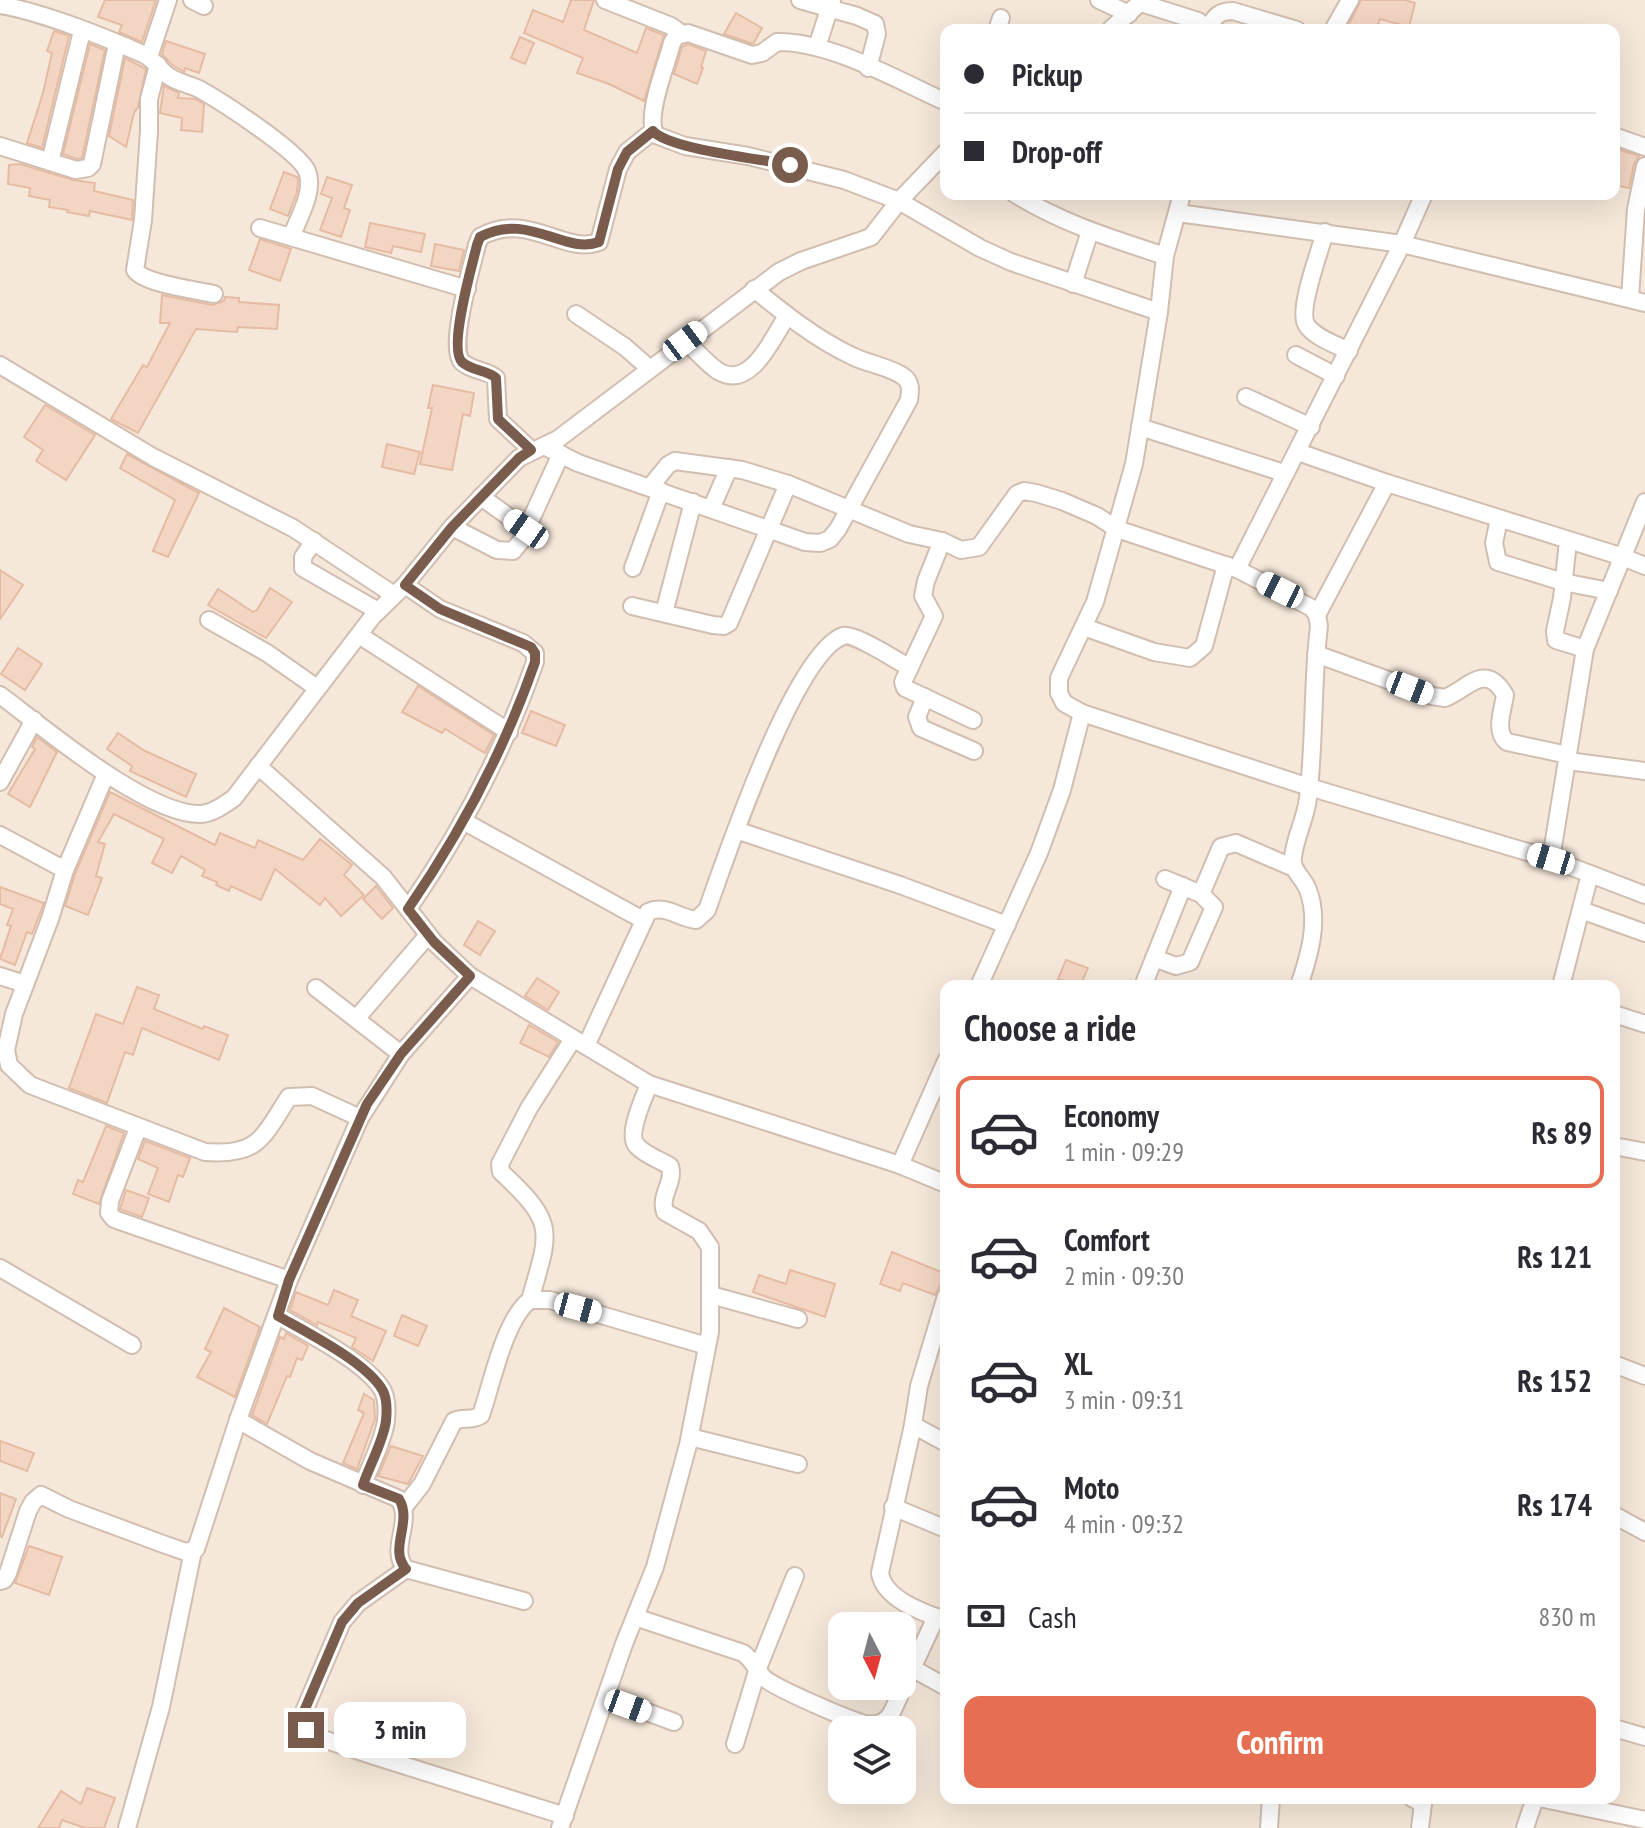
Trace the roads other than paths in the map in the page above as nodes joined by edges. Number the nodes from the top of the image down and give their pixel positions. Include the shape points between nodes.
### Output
1 (168, 0) edge
2 (605, 0) edge
3 (800, 0) edge
4 (1099, 0) edge
5 (1350, 0) edge
6 (831, 4) edge
7 (0, 5) edge
8 (1138, 6) edge
9 (1117, 24) edge
10 (1202, 24) edge
11 (1211, 24) edge
12 (1277, 24) edge
13 (1336, 24) edge
14 (82, 31) junction
15 (682, 34) junction
16 (117, 44) junction
17 (817, 47) junction
18 (154, 61) junction
19 (868, 68) junction
20 (940, 99) edge
21 (653, 131) junction
22 (1620, 138) edge
23 (0, 146) edge
24 (1645, 147) edge
25 (940, 158) edge
26 (50, 162) junction
27 (1645, 166) edge
28 (1024, 200) edge
29 (1181, 200) edge
30 (1421, 200) edge
31 (899, 201) junction
32 (1178, 213) junction
33 (260, 228) dead end
34 (1090, 231) junction
35 (1325, 232) junction
36 (292, 235) junction
37 (1402, 244) junction
38 (1165, 256) junction
39 (1073, 284) junction
40 (467, 289) junction
41 (754, 289) junction
42 (214, 294) dead end
43 (1638, 300) edge
44 (1159, 312) junction
45 (576, 314) dead end
46 (787, 316) junction
47 (685, 341) junction
48 (1349, 351) junction
49 (1296, 355) dead end
50 (0, 365) edge
51 (649, 368) junction
52 (1336, 376) junction
53 (1246, 397) dead end
54 (1140, 427) junction
55 (1311, 427) junction
56 (546, 450) junction
57 (1298, 452) junction
58 (729, 468) junction
59 (1284, 473) junction
60 (1387, 483) junction
61 (788, 484) junction
62 (656, 489) junction
63 (481, 497) junction
64 (693, 502) junction
65 (1645, 502) edge
66 (711, 509) junction
67 (850, 511) junction
68 (1499, 519) junction
69 (1642, 521) edge
70 (452, 527) junction
71 (526, 529) junction
72 (767, 529) junction
73 (1117, 529) junction
74 (314, 541) junction
75 (942, 541) junction
76 (1568, 541) junction
77 (1623, 557) junction
78 (1645, 566) edge
79 (1231, 567) junction
80 (633, 568) dead end
81 (1563, 582) junction
82 (399, 590) junction
83 (1609, 591) junction
84 (632, 606) dead end
85 (378, 611) junction
86 (664, 613) junction
87 (1317, 615) junction
88 (209, 620) dead end
89 (1084, 627) junction
90 (359, 635) junction
91 (1585, 649) junction
92 (1316, 654) junction
93 (909, 667) junction
94 (317, 688) junction
95 (0, 695) edge
96 (925, 697) junction
97 (1082, 713) junction
98 (34, 720) junction
99 (973, 720) dead end
100 (509, 732) junction
101 (974, 751) dead end
102 (1568, 758) junction
103 (258, 766) junction
104 (1645, 771) edge
105 (106, 774) junction
106 (0, 782) edge
107 (1309, 787) junction
108 (465, 822) junction
109 (736, 830) junction
110 (0, 835) edge
111 (1551, 859) junction
112 (1294, 868) junction
113 (65, 870) junction
114 (1590, 874) junction
115 (1165, 879) dead end
116 (1183, 886) junction
117 (1201, 894) junction
118 (1645, 895) edge
119 (408, 909) junction
120 (1581, 910) junction
121 (643, 920) junction
122 (1007, 925) junction
123 (1645, 933) edge
124 (428, 935) junction
125 (1154, 958) junction
126 (0, 976) edge
127 (470, 976) junction
128 (982, 980) edge
129 (1145, 980) edge
130 (1301, 980) edge
131 (1563, 980) edge
132 (25, 984) junction
133 (316, 988) dead end
134 (1620, 1016) edge
135 (356, 1019) junction
136 (1645, 1024) edge
137 (579, 1042) junction
138 (401, 1054) junction
139 (940, 1075) edge
140 (649, 1084) junction
141 (360, 1118) junction
142 (138, 1128) junction
143 (1620, 1147) edge
144 (1645, 1152) edge
145 (900, 1165) junction
146 (940, 1182) edge
147 (0, 1268) edge
148 (289, 1280) junction
149 (711, 1295) junction
150 (530, 1300) junction
151 (940, 1313) edge
152 (278, 1316) junction
153 (798, 1319) dead end
154 (132, 1345) dead end
155 (707, 1346) junction
156 (1620, 1366) edge
157 (1645, 1376) edge
158 (238, 1420) junction
159 (913, 1425) junction
160 (690, 1437) junction
161 (940, 1440) edge
162 (798, 1464) dead end
163 (363, 1485) junction
164 (404, 1507) junction
165 (893, 1507) junction
166 (1620, 1518) edge
167 (940, 1527) edge
168 (1645, 1532) edge
169 (193, 1551) junction
170 (406, 1569) junction
171 (795, 1576) dead end
172 (0, 1581) edge
173 (524, 1601) dead end
174 (635, 1617) junction
175 (940, 1619) edge
176 (940, 1621) edge
177 (916, 1661) edge
178 (758, 1668) junction
179 (916, 1670) edge
180 (940, 1684) edge
181 (606, 1697) junction
182 (897, 1700) edge
183 (674, 1722) dead end
184 (1620, 1730) edge
185 (1645, 1737) edge
186 (735, 1744) dead end
187 (1271, 1804) edge
188 (1423, 1804) edge
189 (1533, 1804) edge
190 (1568, 1804) edge
191 (1645, 1820) edge
192 (561, 1825) edge
193 (127, 1828) edge
194 (1269, 1828) edge
195 (1420, 1828) edge
196 (1525, 1828) edge

1 - 18 street
2 - 15 street
3 - 6 street
4 - 8 street
5 - 13 street
6 - 17 street
6 - 19 street via 875,24
7 - 14 street
8 - 9 street
8 - 10 street
11 - 12 street via 1223,11
14 - 16 street
14 - 26 street
15 - 17 street via 752,55 777,42
15 - 21 street via 672,43 652,114
16 - 18 street
16 - 26 street via 92,164 83,170
17 - 19 street
18 - 36 street via 165,74 212,97 302,162 309,184
18 - 42 street via 135,270 153,281
19 - 20 street
21 - 31 street via 685,146 812,170
21 - 40 street via 627,152 618,169 599,242 580,244 523,229 494,229 480,237
22 - 24 street
23 - 26 street
25 - 31 street
27 - 43 street via 1636,209
28 - 34 street
29 - 32 street
30 - 37 street
31 - 39 street via 980,248
31 - 41 street via 871,237 801,261
32 - 35 street
32 - 38 street
33 - 36 street
34 - 38 street
34 - 39 street
35 - 37 street
35 - 48 street via 1305,318 1312,330
36 - 40 street
37 - 43 street
37 - 48 street
38 - 44 street
39 - 44 street
40 - 56 street via 457,342 461,361 496,378 498,419
41 - 46 street
41 - 47 street
44 - 54 street
45 - 51 street
46 - 47 street via 759,359 737,376 718,371
46 - 67 street via 825,342 907,379 910,386 909,400
47 - 51 street
48 - 52 street
49 - 52 street
50 - 74 street via 153,457
51 - 56 street
52 - 55 street
53 - 55 street
54 - 59 street
54 - 73 street
55 - 57 street
56 - 62 street
56 - 63 street via 519,458
56 - 71 street
57 - 59 street
57 - 60 street
58 - 61 street
58 - 62 street via 675,461
58 - 66 street
59 - 79 street
60 - 68 street
60 - 87 street
61 - 67 street
61 - 72 street
62 - 64 street
62 - 80 street
63 - 70 street
63 - 71 street
64 - 66 street
64 - 86 street
65 - 69 street
66 - 72 street
67 - 72 street via 830,539 820,543
67 - 75 street
68 - 76 street
68 - 81 street via 1494,543 1498,562
69 - 77 street
70 - 71 street via 507,551 513,551
70 - 82 street
72 - 86 street via 729,623 713,625
73 - 75 street via 1062,501 1024,491 979,547 961,550
73 - 79 street
73 - 89 street
74 - 82 street
74 - 85 street via 303,557 303,568
75 - 93 street via 923,596 934,616
76 - 77 street
76 - 81 street
77 - 78 street
77 - 83 street
79 - 87 street via 1301,601
79 - 89 street via 1204,646 1190,658 1154,652
81 - 83 street
81 - 91 street via 1556,640
82 - 85 street
82 - 100 street via 531,647 535,662
83 - 91 street
84 - 86 street
85 - 90 street
87 - 92 street
88 - 94 street
89 - 97 street via 1059,678 1064,703
90 - 94 street
90 - 100 street
91 - 102 street
92 - 102 street via 1445,698 1484,678 1505,695 1502,738
92 - 107 street
93 - 96 street via 903,677 905,688
93 - 109 street via 853,636 840,637 791,701
94 - 103 street
95 - 98 street
96 - 99 street
96 - 101 street via 917,717 921,728
97 - 107 street
97 - 122 street via 1062,790
98 - 105 street
98 - 106 street
100 - 108 street
102 - 104 street
102 - 111 street
103 - 105 street via 234,798 203,814 158,802
103 - 119 street via 360,854
105 - 113 street
107 - 111 street
107 - 112 street
108 - 119 street
108 - 121 street
109 - 121 street via 702,916 689,919 656,909
109 - 122 street
110 - 113 street
111 - 114 street
112 - 117 street via 1228,843 1221,847
112 - 130 street via 1312,907 1313,938
113 - 132 street
114 - 118 street
114 - 120 street
115 - 116 street
116 - 117 street
116 - 125 street
117 - 125 street via 1214,907 1190,962 1176,966
119 - 124 street
120 - 123 street
120 - 131 street
121 - 137 street
122 - 128 street
124 - 127 street
124 - 135 street
125 - 129 street
126 - 132 street
127 - 137 street
127 - 138 street
132 - 142 street via 6,1050 9,1065 30,1085
133 - 135 street
134 - 136 street
135 - 138 street
137 - 140 street
137 - 150 street via 529,1108 500,1164 501,1172 540,1213 545,1227 545,1247
138 - 141 street
139 - 145 street
140 - 145 street
140 - 149 street via 633,1141 670,1166 663,1207 669,1217 706,1238
141 - 142 street via 312,1096 289,1097 259,1143 223,1153 205,1152
141 - 148 street
142 - 148 street via 110,1201 114,1219
143 - 144 street
145 - 146 street
147 - 154 street
148 - 152 street
149 - 153 street
149 - 155 street
150 - 155 street via 550,1300
150 - 164 street via 511,1325 481,1415 454,1421 422,1484
151 - 159 street
152 - 158 street
152 - 163 street via 363,1370 385,1394 386,1423
155 - 160 street
156 - 157 street
158 - 163 street
158 - 169 street
159 - 161 street
159 - 165 street
160 - 162 street
160 - 174 street via 655,1567
163 - 164 street via 399,1499
164 - 170 street via 398,1554
165 - 167 street
165 - 175 street via 881,1582 891,1593
166 - 168 street
169 - 172 street via 41,1495 28,1511 8,1573
169 - 193 street via 161,1707
170 - 173 street
170 - 192 street via 358,1603 342,1622 302,1716 306,1730
171 - 178 street
174 - 178 street via 743,1653
174 - 181 street
176 - 177 street
178 - 182 street via 764,1678 865,1724 886,1721
178 - 186 street
179 - 180 street
181 - 183 street
181 - 192 street
184 - 185 street
187 - 194 street
188 - 195 street
189 - 196 street
190 - 191 street

